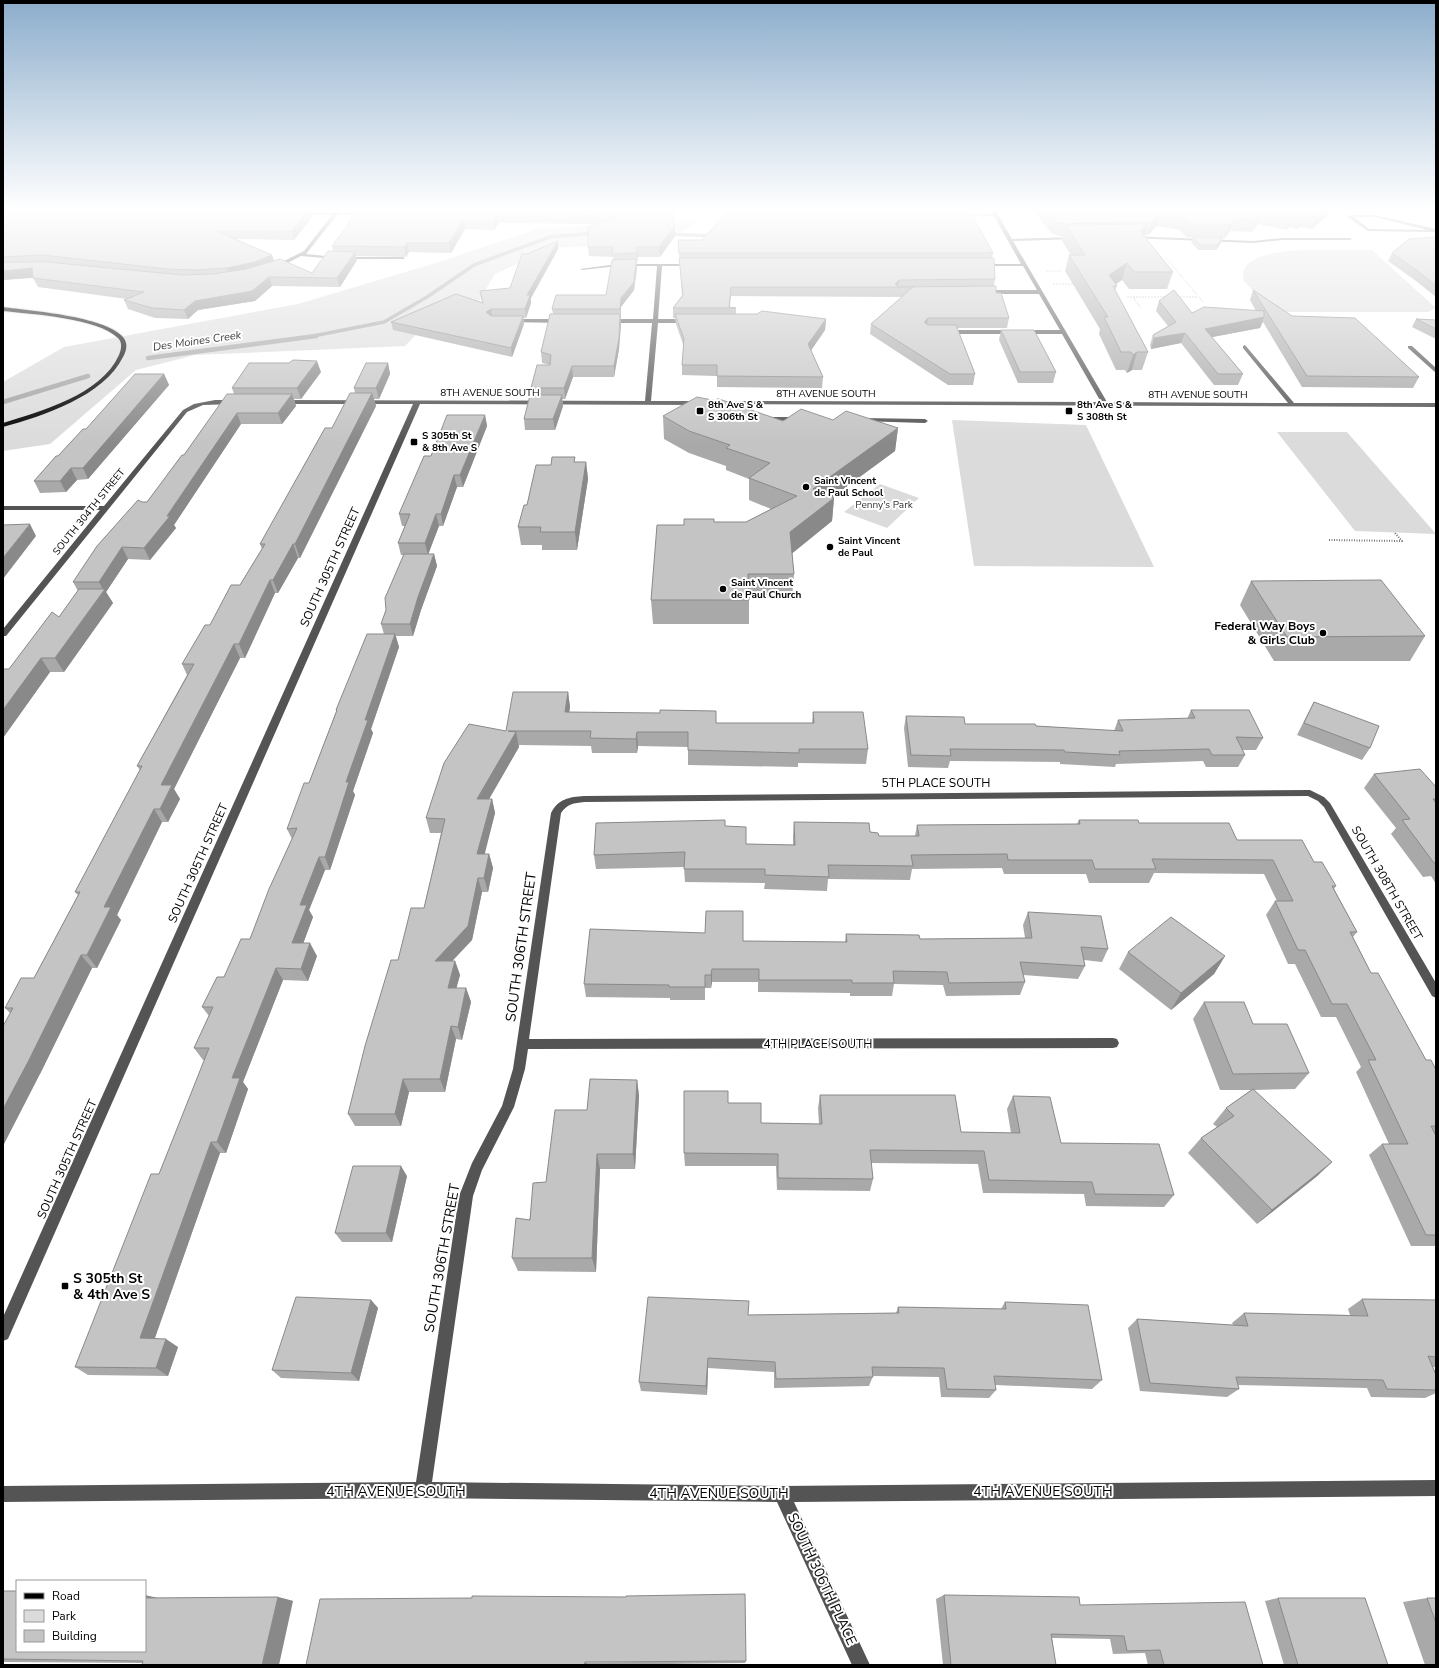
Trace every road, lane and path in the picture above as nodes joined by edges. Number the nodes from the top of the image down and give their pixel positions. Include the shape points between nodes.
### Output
1 (658, 288) edge
2 (1038, 288) edge
3 (1190, 288) edge
4 (977, 292) edge
5 (1040, 292) junction
6 (1127, 297) dead end
7 (1133, 297) junction
8 (1169, 297) edge
9 (1176, 297) edge
10 (1198, 297) junction
11 (1203, 302) dead end
12 (1141, 308) dead end
13 (3, 309) edge
14 (500, 321) edge
15 (570, 321) edge
16 (601, 321) edge
17 (655, 321) junction
18 (694, 321) edge
19 (943, 332) edge
20 (1062, 332) junction
21 (1245, 347) dead end
22 (1410, 347) dead end
23 (1436, 371) edge
24 (245, 402) edge
25 (276, 402) edge
26 (417, 403) junction
27 (648, 403) junction
28 (1105, 404) junction
29 (1293, 405) junction
30 (1436, 405) edge
31 (758, 419) edge
32 (804, 420) edge
33 (851, 420) edge
34 (925, 421) dead end
35 (3, 425) edge
36 (3, 508) edge
37 (105, 508) junction
38 (1394, 532) dead end
39 (1329, 540) dead end
40 (3, 634) edge
41 (1310, 793) joint
42 (562, 804) joint
43 (1436, 993) edge
44 (524, 1044) junction
45 (1113, 1044) dead end
46 (3, 1334) edge
47 (1436, 1488) edge
48 (423, 1490) junction
49 (3, 1494) edge
50 (782, 1494) junction
51 (861, 1665) edge

1 - 17 street
2 - 5 street
3 - 10 path
4 - 5 street
5 - 20 street
6 - 7 path
7 - 8 path
7 - 12 path
9 - 10 path
10 - 11 path
13 - 35 main road via 37,313 93,325 111,331 121,338 124,347 116,368 104,380 59,404
14 - 15 street
16 - 17 street
17 - 18 street
17 - 27 street
19 - 20 street
20 - 28 street
21 - 29 street
22 - 23 street
24 - 37 street, SOUTH 304TH STREET via 193,405 180,416
25 - 26 street, 8TH AVENUE SOUTH
26 - 27 street, 8TH AVENUE SOUTH
26 - 46 street, SOUTH 305TH STREET
27 - 28 street, 8TH AVENUE SOUTH
28 - 29 street, 8TH AVENUE SOUTH
29 - 30 street, 8TH AVENUE SOUTH
31 - 32 street
33 - 34 street
36 - 37 street
37 - 40 street, SOUTH 304TH STREET
38 - 39 path via 1402,541
41 - 42 street, 5TH PLACE SOUTH via 584,799
41 - 43 street, SOUTH 308TH STREET via 1327,805
42 - 44 street, SOUTH 306TH STREET via 556,813
44 - 45 street, 4TH PLACE SOUTH
44 - 48 street, SOUTH 306TH STREET via 508,1107 477,1167 466,1196
47 - 50 street, 4TH AVENUE SOUTH
48 - 49 street, 4TH AVENUE SOUTH
48 - 50 street, 4TH AVENUE SOUTH
50 - 51 street, SOUTH 306TH PLACE

